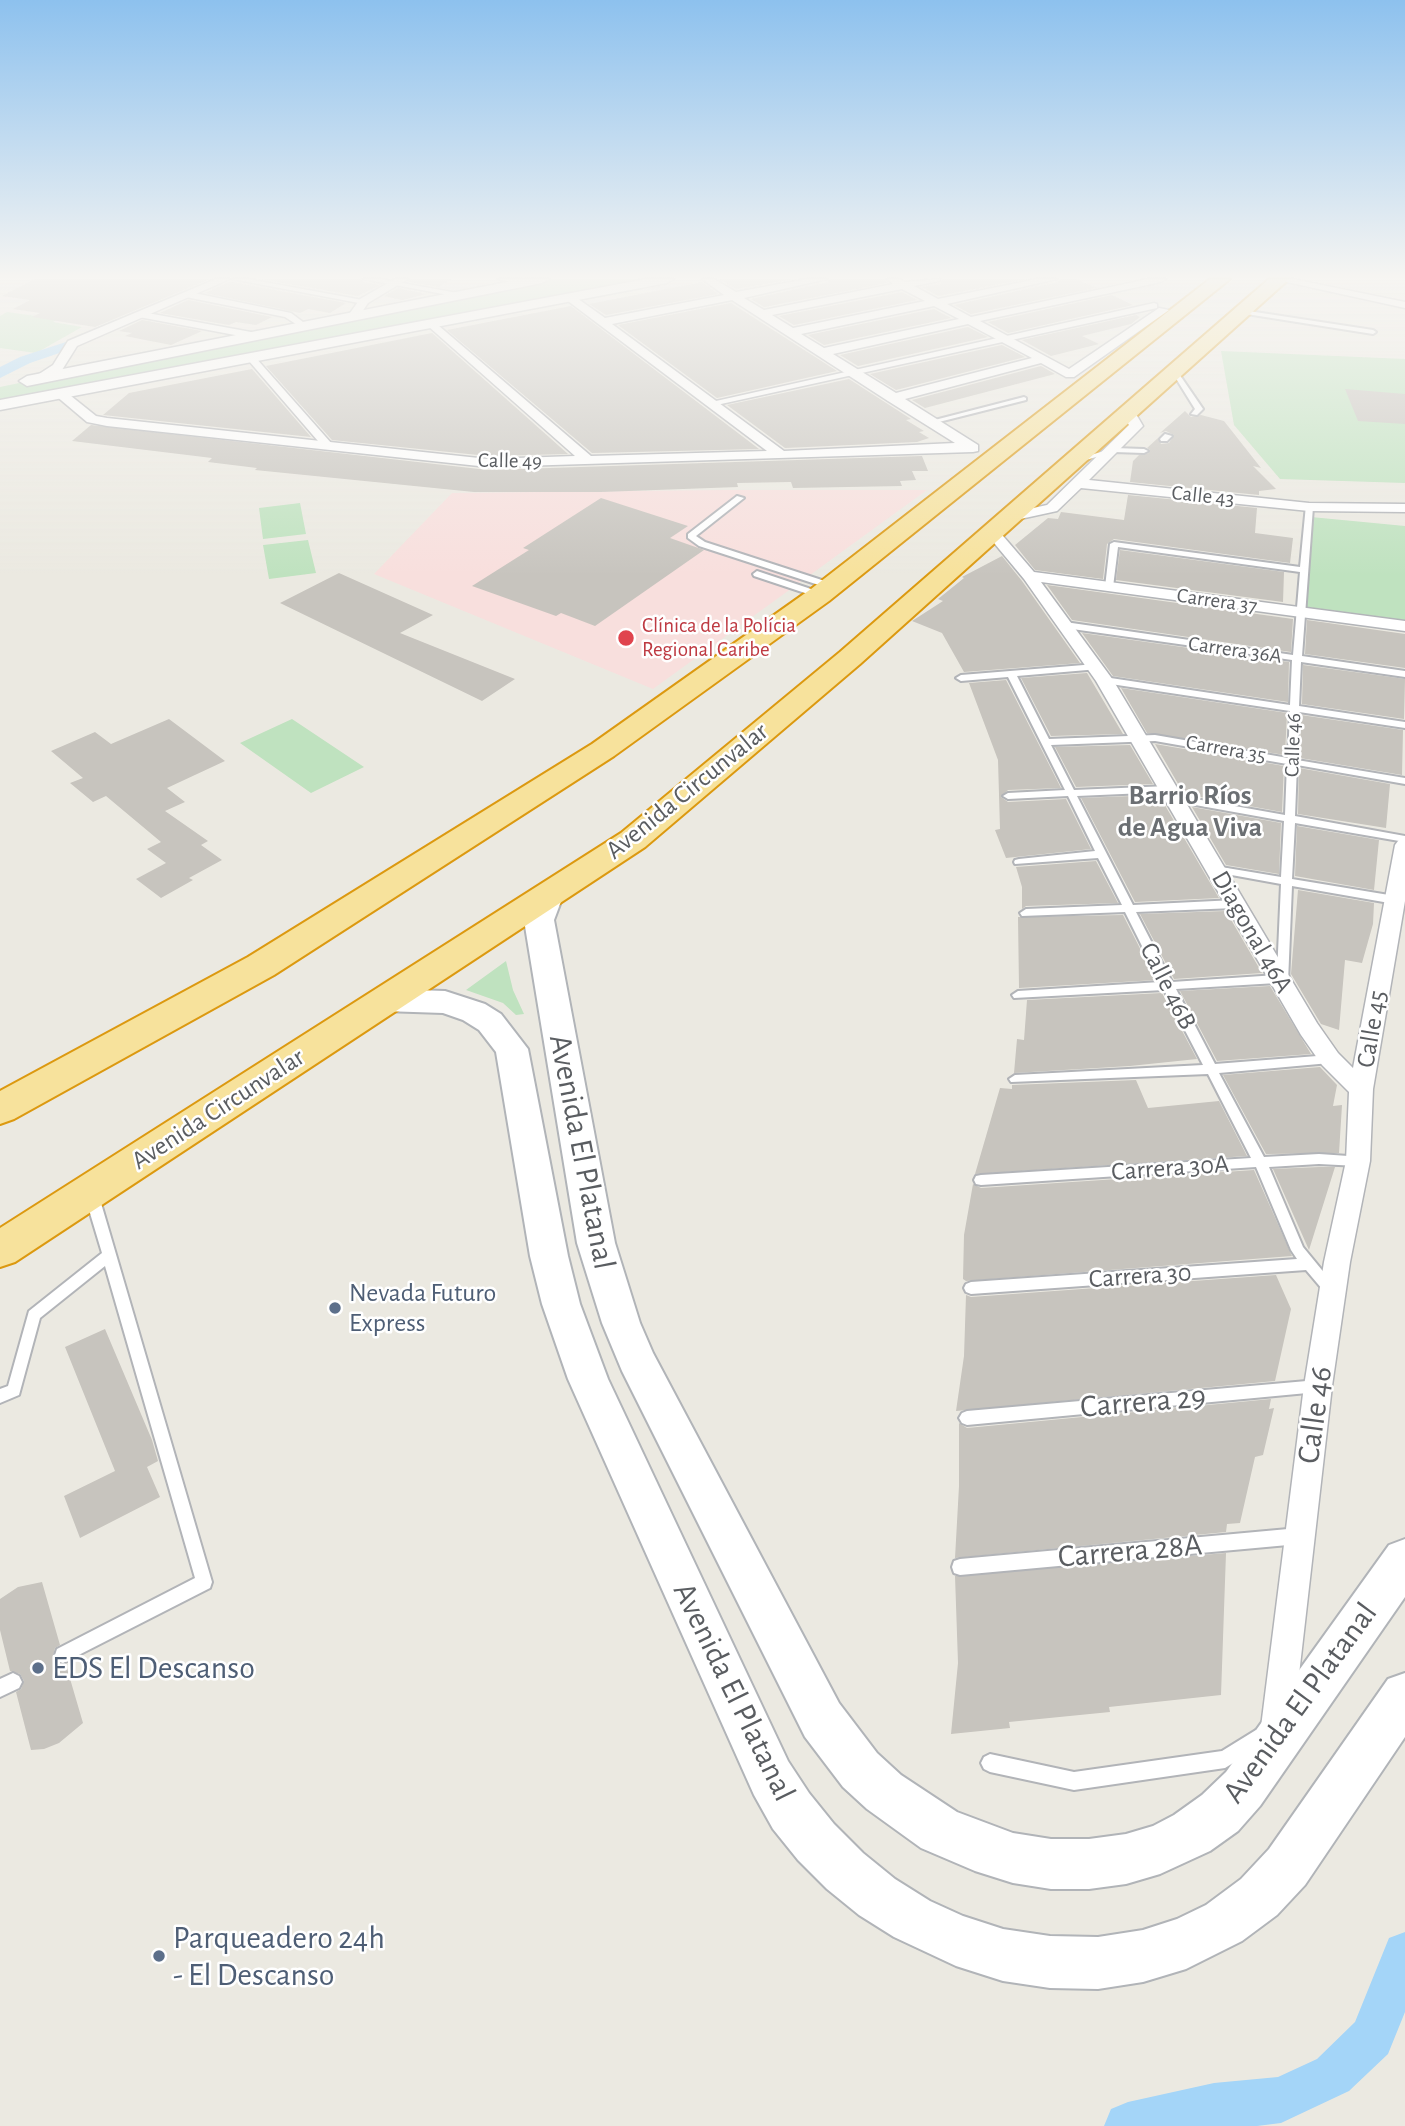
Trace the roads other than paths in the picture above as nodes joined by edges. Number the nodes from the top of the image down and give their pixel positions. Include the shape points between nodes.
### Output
1 (38, 378) edge
2 (150, 378) edge
3 (269, 378) edge
4 (494, 378) edge
5 (678, 378) edge
6 (830, 378) edge
7 (862, 378) edge
8 (970, 378) edge
9 (1078, 378) edge
10 (1168, 378) edge
11 (1179, 378) edge
12 (13, 383) dead end
13 (61, 395) junction
14 (893, 398) junction
15 (1024, 399) dead end
16 (712, 404) junction
17 (0, 405) edge
18 (1128, 412) junction
19 (1195, 414) dead end
20 (931, 422) junction
21 (328, 446) junction
22 (1114, 450) junction
23 (985, 451) junction
24 (1144, 451) dead end
25 (781, 455) junction
26 (588, 461) junction
27 (1075, 473) junction
28 (740, 498) dead end
29 (1309, 507) junction
30 (1405, 508) edge
31 (1002, 524) junction
32 (965, 557) junction
33 (1014, 558) junction
34 (1304, 570) junction
35 (757, 575) dead end
36 (1029, 576) junction
37 (1109, 587) junction
38 (826, 590) junction
39 (1301, 612) junction
40 (1065, 625) junction
41 (1405, 626) edge
42 (1297, 659) junction
43 (1012, 674) junction
44 (1100, 674) junction
45 (1405, 674) edge
46 (961, 678) dead end
47 (1294, 708) junction
48 (1405, 725) edge
49 (1137, 737) junction
50 (1046, 742) junction
51 (1292, 761) junction
52 (1405, 780) edge
53 (1071, 792) junction
54 (1170, 793) junction
55 (1008, 796) dead end
56 (1290, 818) junction
57 (1405, 839) edge
58 (1405, 845) edge
59 (1101, 854) junction
60 (1019, 862) dead end
61 (1215, 869) junction
62 (1287, 880) junction
63 (548, 896) junction
64 (1395, 900) junction
65 (1235, 904) junction
66 (1129, 910) junction
67 (1026, 913) dead end
68 (1281, 982) junction
69 (1168, 986) junction
70 (1018, 995) dead end
71 (384, 1000) junction
72 (1330, 1059) junction
73 (1211, 1069) junction
74 (1015, 1079) dead end
75 (1361, 1089) junction
76 (0, 1109) edge
77 (1358, 1161) junction
78 (1260, 1162) junction
79 (981, 1180) dead end
80 (90, 1192) junction
81 (0, 1250) edge
82 (109, 1255) junction
83 (1308, 1264) junction
84 (971, 1288) dead end
85 (1333, 1292) junction
86 (1318, 1386) junction
87 (0, 1396) edge
88 (967, 1418) dead end
89 (1299, 1536) junction
90 (1405, 1560) edge
91 (960, 1567) dead end
92 (63, 1655) dead end
93 (1405, 1696) edge
94 (1276, 1732) junction
95 (990, 1763) dead end

1 - 12 street
2 - 13 street
3 - 21 street
4 - 26 street
5 - 16 street
6 - 16 street
7 - 14 street
8 - 14 street
9 - 23 highway
10 - 18 highway, Avenida Circunvalar
11 - 19 lane via 1199,409
13 - 17 street
13 - 21 street, Calle 49 via 92,419 107,422
14 - 20 street
15 - 20 lane
16 - 25 street
18 - 22 street via 1136,426
18 - 27 highway, Avenida Circunvalar
20 - 23 street
21 - 26 street, Calle 49 via 488,463
22 - 24 lane
22 - 27 street
22 - 27 lane
23 - 25 street, Calle 49
23 - 38 highway
25 - 26 street, Calle 49
27 - 29 street, Calle 43
27 - 31 highway, Avenida Circunvalar
28 - 38 lane via 691,536
29 - 30 street, Calle 43
29 - 34 lane, Calle 46
31 - 32 highway, Avenida Circunvalar
31 - 33 street, Diagonal 46A
32 - 33 street
32 - 63 highway, Avenida Circunvalar via 633,841
33 - 36 street, Diagonal 46A
34 - 37 lane via 1114,544
34 - 39 lane, Calle 46
35 - 38 lane
36 - 37 street, Carrera 37
36 - 40 street, Diagonal 46A
37 - 39 street, Carrera 37
38 - 76 highway via 603,750 261,966
39 - 41 street, Carrera 37
39 - 42 lane, Calle 46
40 - 42 lane, Carrera 36A
40 - 44 street, Diagonal 46A
42 - 45 lane, Carrera 36A
42 - 47 lane, Calle 46
43 - 44 lane
43 - 46 lane
43 - 50 lane, Calle 46B
44 - 47 lane
44 - 49 street, Diagonal 46A
47 - 48 lane
47 - 51 lane, Calle 46
49 - 50 lane, Carrera 35
49 - 51 lane, Carrera 35
49 - 54 street, Diagonal 46A
50 - 53 lane, Calle 46B
51 - 52 lane, Carrera 35
51 - 56 lane, Calle 46
53 - 54 lane
53 - 55 lane
53 - 59 lane, Calle 46B
54 - 56 lane
54 - 61 street, Diagonal 46A
56 - 57 lane
56 - 62 lane, Calle 46
58 - 64 street, Calle 45
59 - 60 lane
59 - 66 lane, Calle 46B
61 - 62 lane
61 - 65 street, Diagonal 46A
62 - 64 lane
62 - 68 lane, Calle 46
63 - 71 highway, Avenida Circunvalar
63 - 94 main road, Avenida El Platanal via 539,920 587,1199 609,1288 636,1359 822,1720 860,1770 911,1812 975,1846 1051,1864 1089,1864 1160,1849 1192,1833 1220,1813 1243,1788
64 - 75 street, Calle 45
65 - 66 lane
65 - 68 street, Diagonal 46A
66 - 67 lane
66 - 69 lane, Calle 46B
68 - 69 lane
68 - 72 street, Diagonal 46A
69 - 70 lane
69 - 73 lane, Calle 46B
71 - 80 highway, Avenida Circunvalar
71 - 93 main road, Avenida El Platanal via 445,1002 474,1012 490,1022 512,1049 549,1256 587,1379 771,1778 816,1842 877,1897 957,1940 1038,1961 1098,1963 1186,1943 1250,1904 1287,1867
72 - 73 lane
72 - 75 street, Diagonal 46A
73 - 74 lane
73 - 78 lane, Calle 46B
75 - 77 street, Calle 46
77 - 78 lane, Carrera 30A
77 - 85 street, Calle 46
78 - 79 lane, Carrera 30A
78 - 83 lane, Calle 46B via 1297,1250
80 - 81 highway, Avenida Circunvalar
80 - 82 lane
82 - 87 lane via 34,1315 14,1390
82 - 92 lane via 204,1582
83 - 84 lane, Carrera 30
83 - 85 lane, Calle 46B
85 - 86 street, Calle 46
86 - 88 lane, Carrera 29
86 - 89 street, Calle 46
89 - 91 lane, Carrera 28A
89 - 94 street, Calle 46
90 - 94 main road, Avenida El Platanal
94 - 95 lane via 1225,1759 1074,1781

